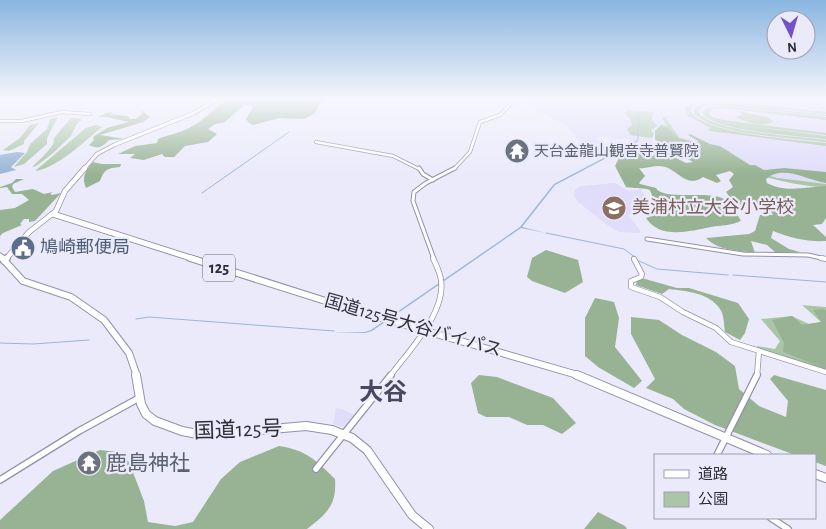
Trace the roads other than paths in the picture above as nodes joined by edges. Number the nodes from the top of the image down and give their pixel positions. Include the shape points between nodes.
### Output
1 (167, 124) edge
2 (479, 124) edge
3 (316, 142) dead end
4 (433, 180) junction
5 (53, 214) junction
6 (647, 239) dead end
7 (2, 258) edge
8 (634, 259) dead end
9 (826, 259) edge
10 (441, 283) joint
11 (424, 330) junction
12 (759, 351) junction
13 (826, 372) edge
14 (139, 398) junction
15 (346, 434) junction
16 (726, 438) junction
17 (718, 454) edge
18 (765, 454) edge
19 (316, 469) dead end
20 (0, 480) edge
21 (773, 519) edge
22 (429, 529) edge
23 (788, 529) edge

1 - 5 main road via 100,152 64,191 60,206
2 - 4 street via 470,152 452,170
3 - 4 street via 392,156 417,166
4 - 10 street via 416,190 413,198
5 - 7 main road
5 - 11 highway, 国道125号大谷バイパス / 125
6 - 9 street via 748,254 808,255
7 - 14 highway, 国道125号 via 23,281 71,297 101,317 133,360
8 - 12 street via 642,274 631,281 631,287 660,297 716,328 731,342
10 - 11 street via 436,309
11 - 15 street
11 - 16 highway, 国道125号大谷バイパス / 125 via 572,373
12 - 13 street
12 - 16 street via 757,377
14 - 15 highway, 国道125号 via 143,409 155,420 195,435 306,426
14 - 20 street
15 - 19 street
15 - 22 highway, 国道125号 via 367,449 412,515
16 - 17 street
16 - 18 highway, 国道125号大谷バイパス / 125
21 - 23 street

